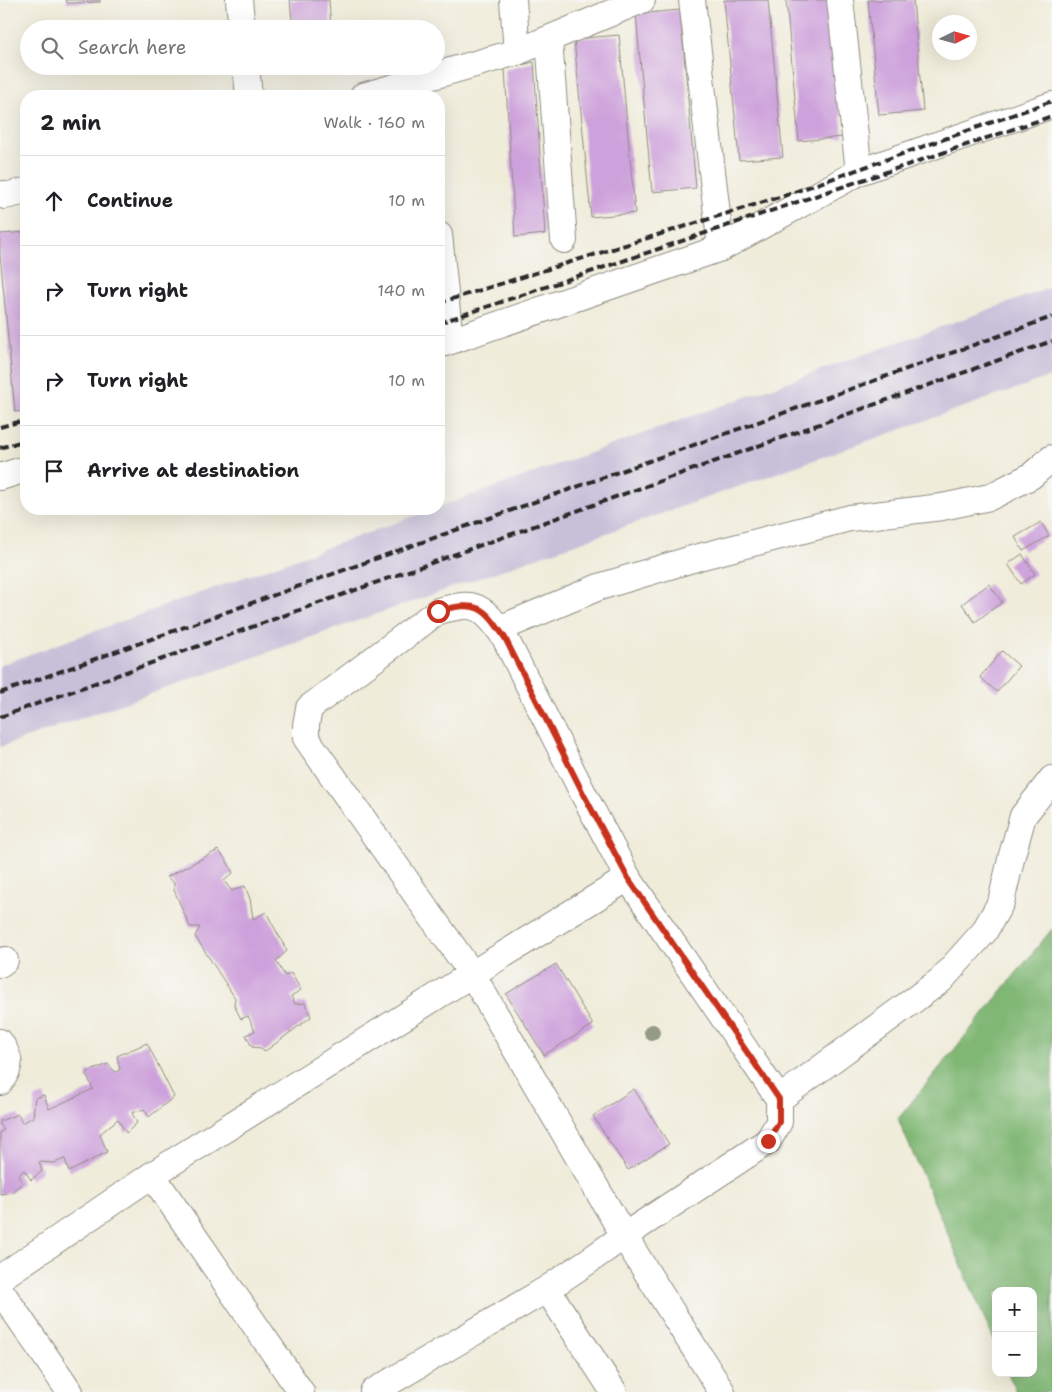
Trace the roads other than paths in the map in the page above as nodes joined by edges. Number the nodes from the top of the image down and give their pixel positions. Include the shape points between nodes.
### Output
1 (240, 0) edge
2 (512, 0) edge
3 (642, 0) edge
4 (692, 0) edge
5 (840, 0) edge
6 (241, 20) edge
7 (549, 39) junction
8 (517, 52) junction
9 (247, 75) edge
10 (423, 88) edge
11 (248, 90) edge
12 (408, 90) edge
13 (1052, 105) edge
14 (858, 172) junction
15 (20, 192) edge
16 (0, 194) edge
17 (564, 240) dead end
18 (721, 248) junction
19 (445, 343) edge
20 (1052, 458) edge
21 (20, 472) edge
22 (0, 477) edge
23 (499, 629) junction
24 (1052, 779) edge
25 (628, 878) junction
26 (472, 974) junction
27 (0, 1042) edge
28 (0, 1082) edge
29 (779, 1099) junction
30 (152, 1176) junction
31 (624, 1236) junction
32 (0, 1278) edge
33 (547, 1289) junction
34 (0, 1290) edge
35 (70, 1392) edge
36 (301, 1392) edge
37 (373, 1392) edge
38 (614, 1392) edge
39 (722, 1392) edge

1 - 6 street
2 - 8 street
3 - 7 street
4 - 18 street
5 - 14 street
7 - 8 street
7 - 17 street
8 - 10 street
9 - 11 street
10 - 12 street
13 - 14 street
14 - 18 street
15 - 16 street
18 - 19 street
20 - 23 street via 1031,476 990,497 942,507 850,518 699,557 599,587
21 - 22 street
23 - 25 street
23 - 26 street via 488,615 475,607 460,605 438,611 309,708 306,725 306,738
24 - 29 street via 1023,816 1001,902 984,932 941,980
25 - 26 street
25 - 29 street
26 - 30 street
26 - 31 street
27 - 28 street via 10,1058 7,1073
29 - 31 street via 779,1122 768,1141
30 - 32 street
30 - 36 street
31 - 33 street
31 - 39 street
33 - 37 street
33 - 38 street
34 - 35 street

